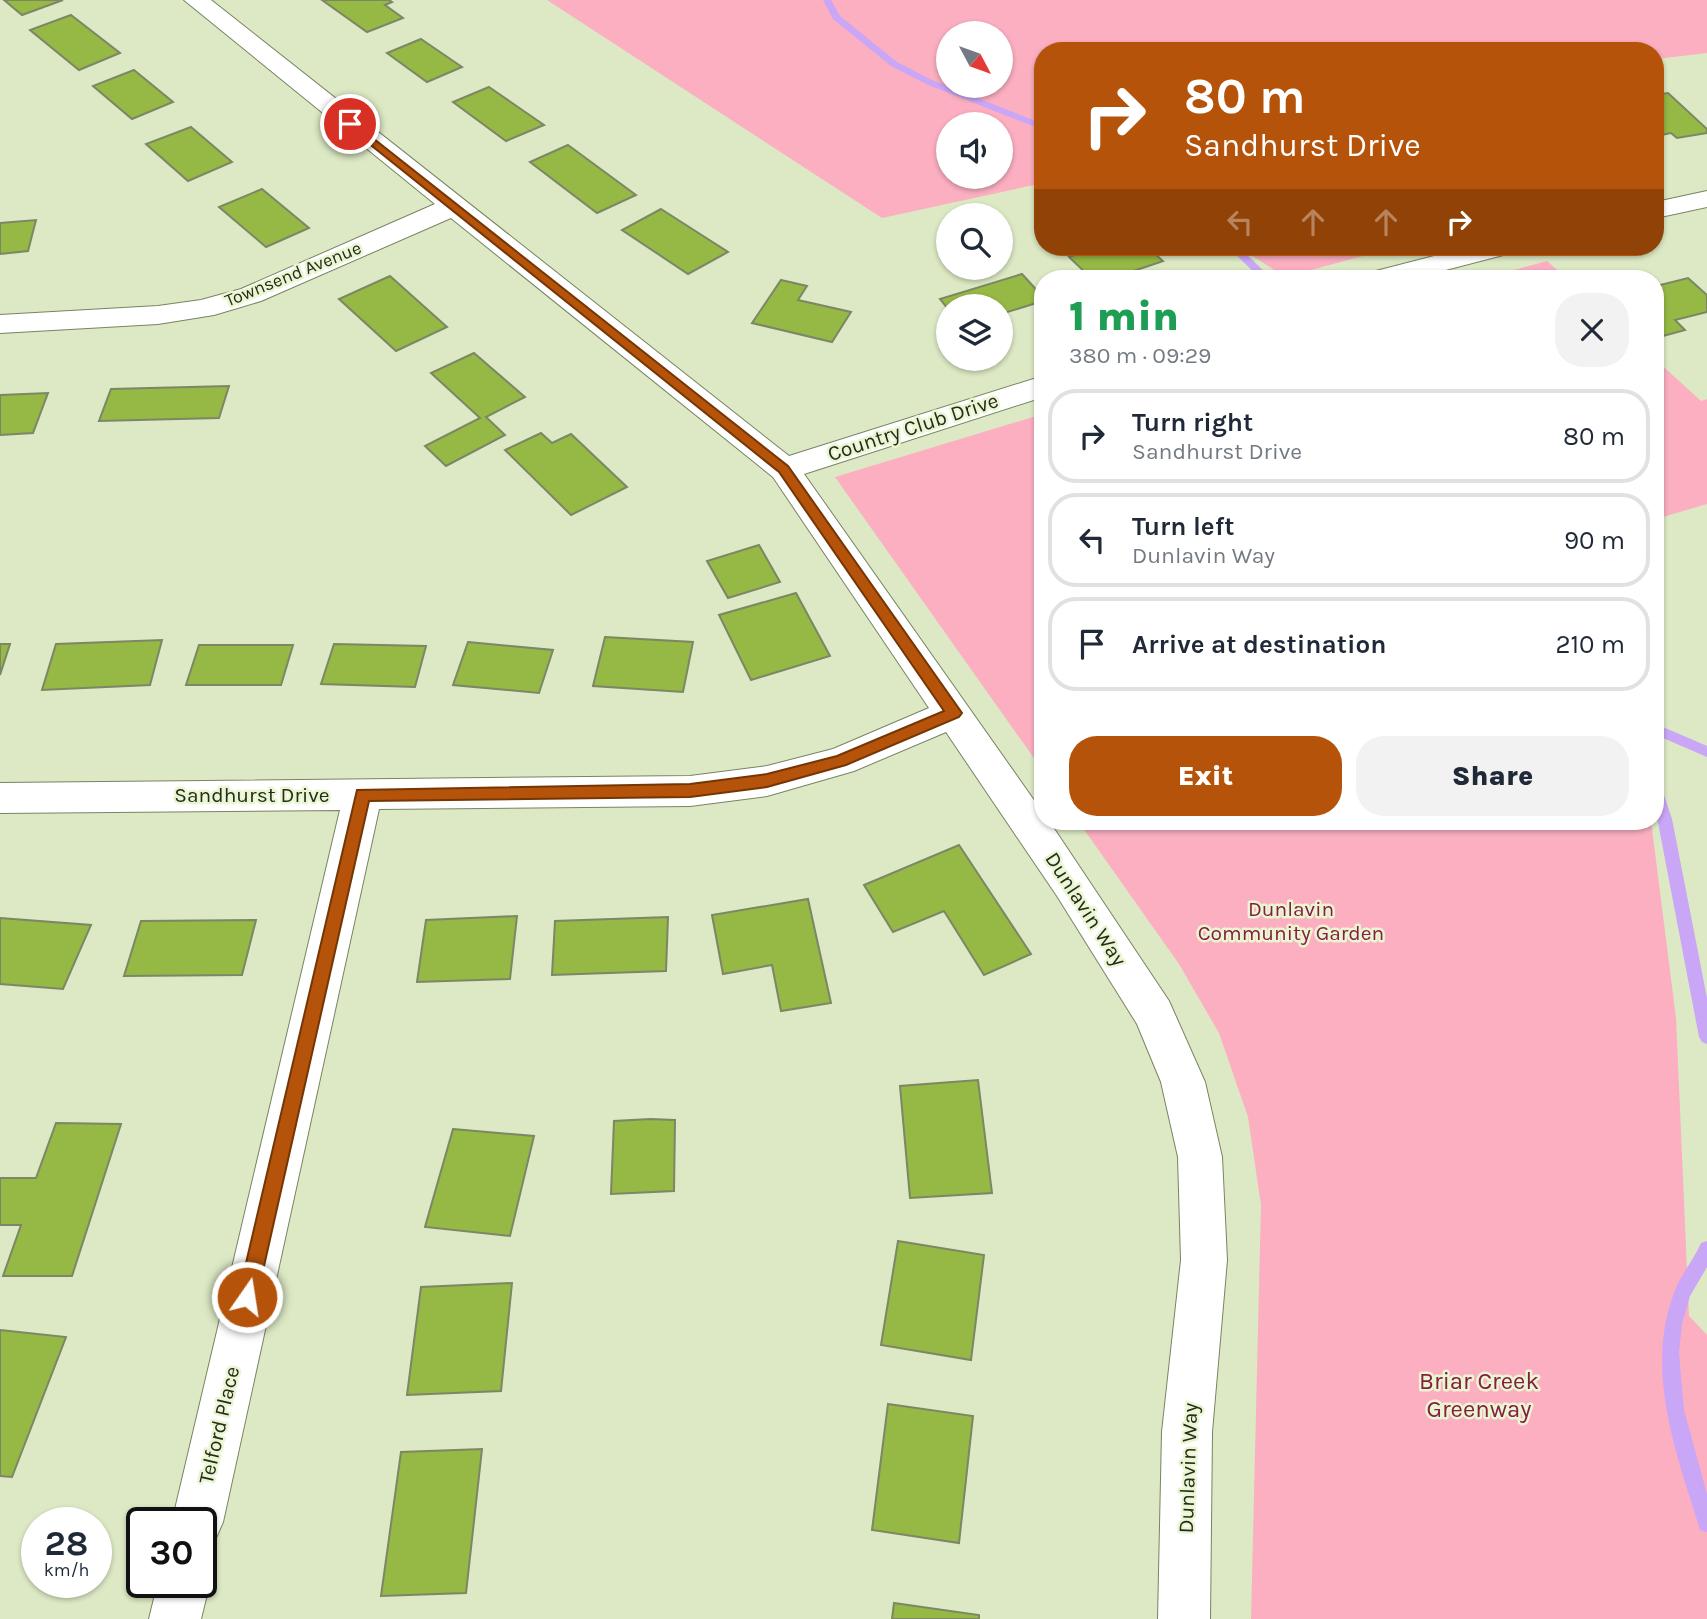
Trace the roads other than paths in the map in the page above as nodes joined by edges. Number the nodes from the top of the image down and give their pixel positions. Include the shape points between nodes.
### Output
1 (196, 0) edge
2 (1707, 199) edge
3 (454, 206) junction
4 (1664, 208) edge
5 (1466, 256) edge
6 (1413, 270) edge
7 (0, 324) edge
8 (1034, 389) edge
9 (784, 469) junction
10 (954, 713) junction
11 (363, 794) junction
12 (0, 798) edge
13 (1034, 830) edge
14 (1034, 830) edge
15 (200, 1507) edge
16 (180, 1598) edge
17 (175, 1619) edge
18 (1184, 1619) edge

1 - 3 street, Dunlavin Way
2 - 4 street
3 - 7 street, Townsend Avenue via 251,295 204,309
3 - 9 street, Dunlavin Way
5 - 6 street
8 - 9 street, Country Club Drive
9 - 10 street, Dunlavin Way
10 - 11 street, Sandhurst Drive via 841,761 767,780 690,791
10 - 13 street, Dunlavin Way
11 - 12 street, Sandhurst Drive
11 - 15 street, Telford Place
14 - 18 street, Dunlavin Way via 1154,1014 1183,1082 1200,1157 1204,1260 1187,1432
16 - 17 street

